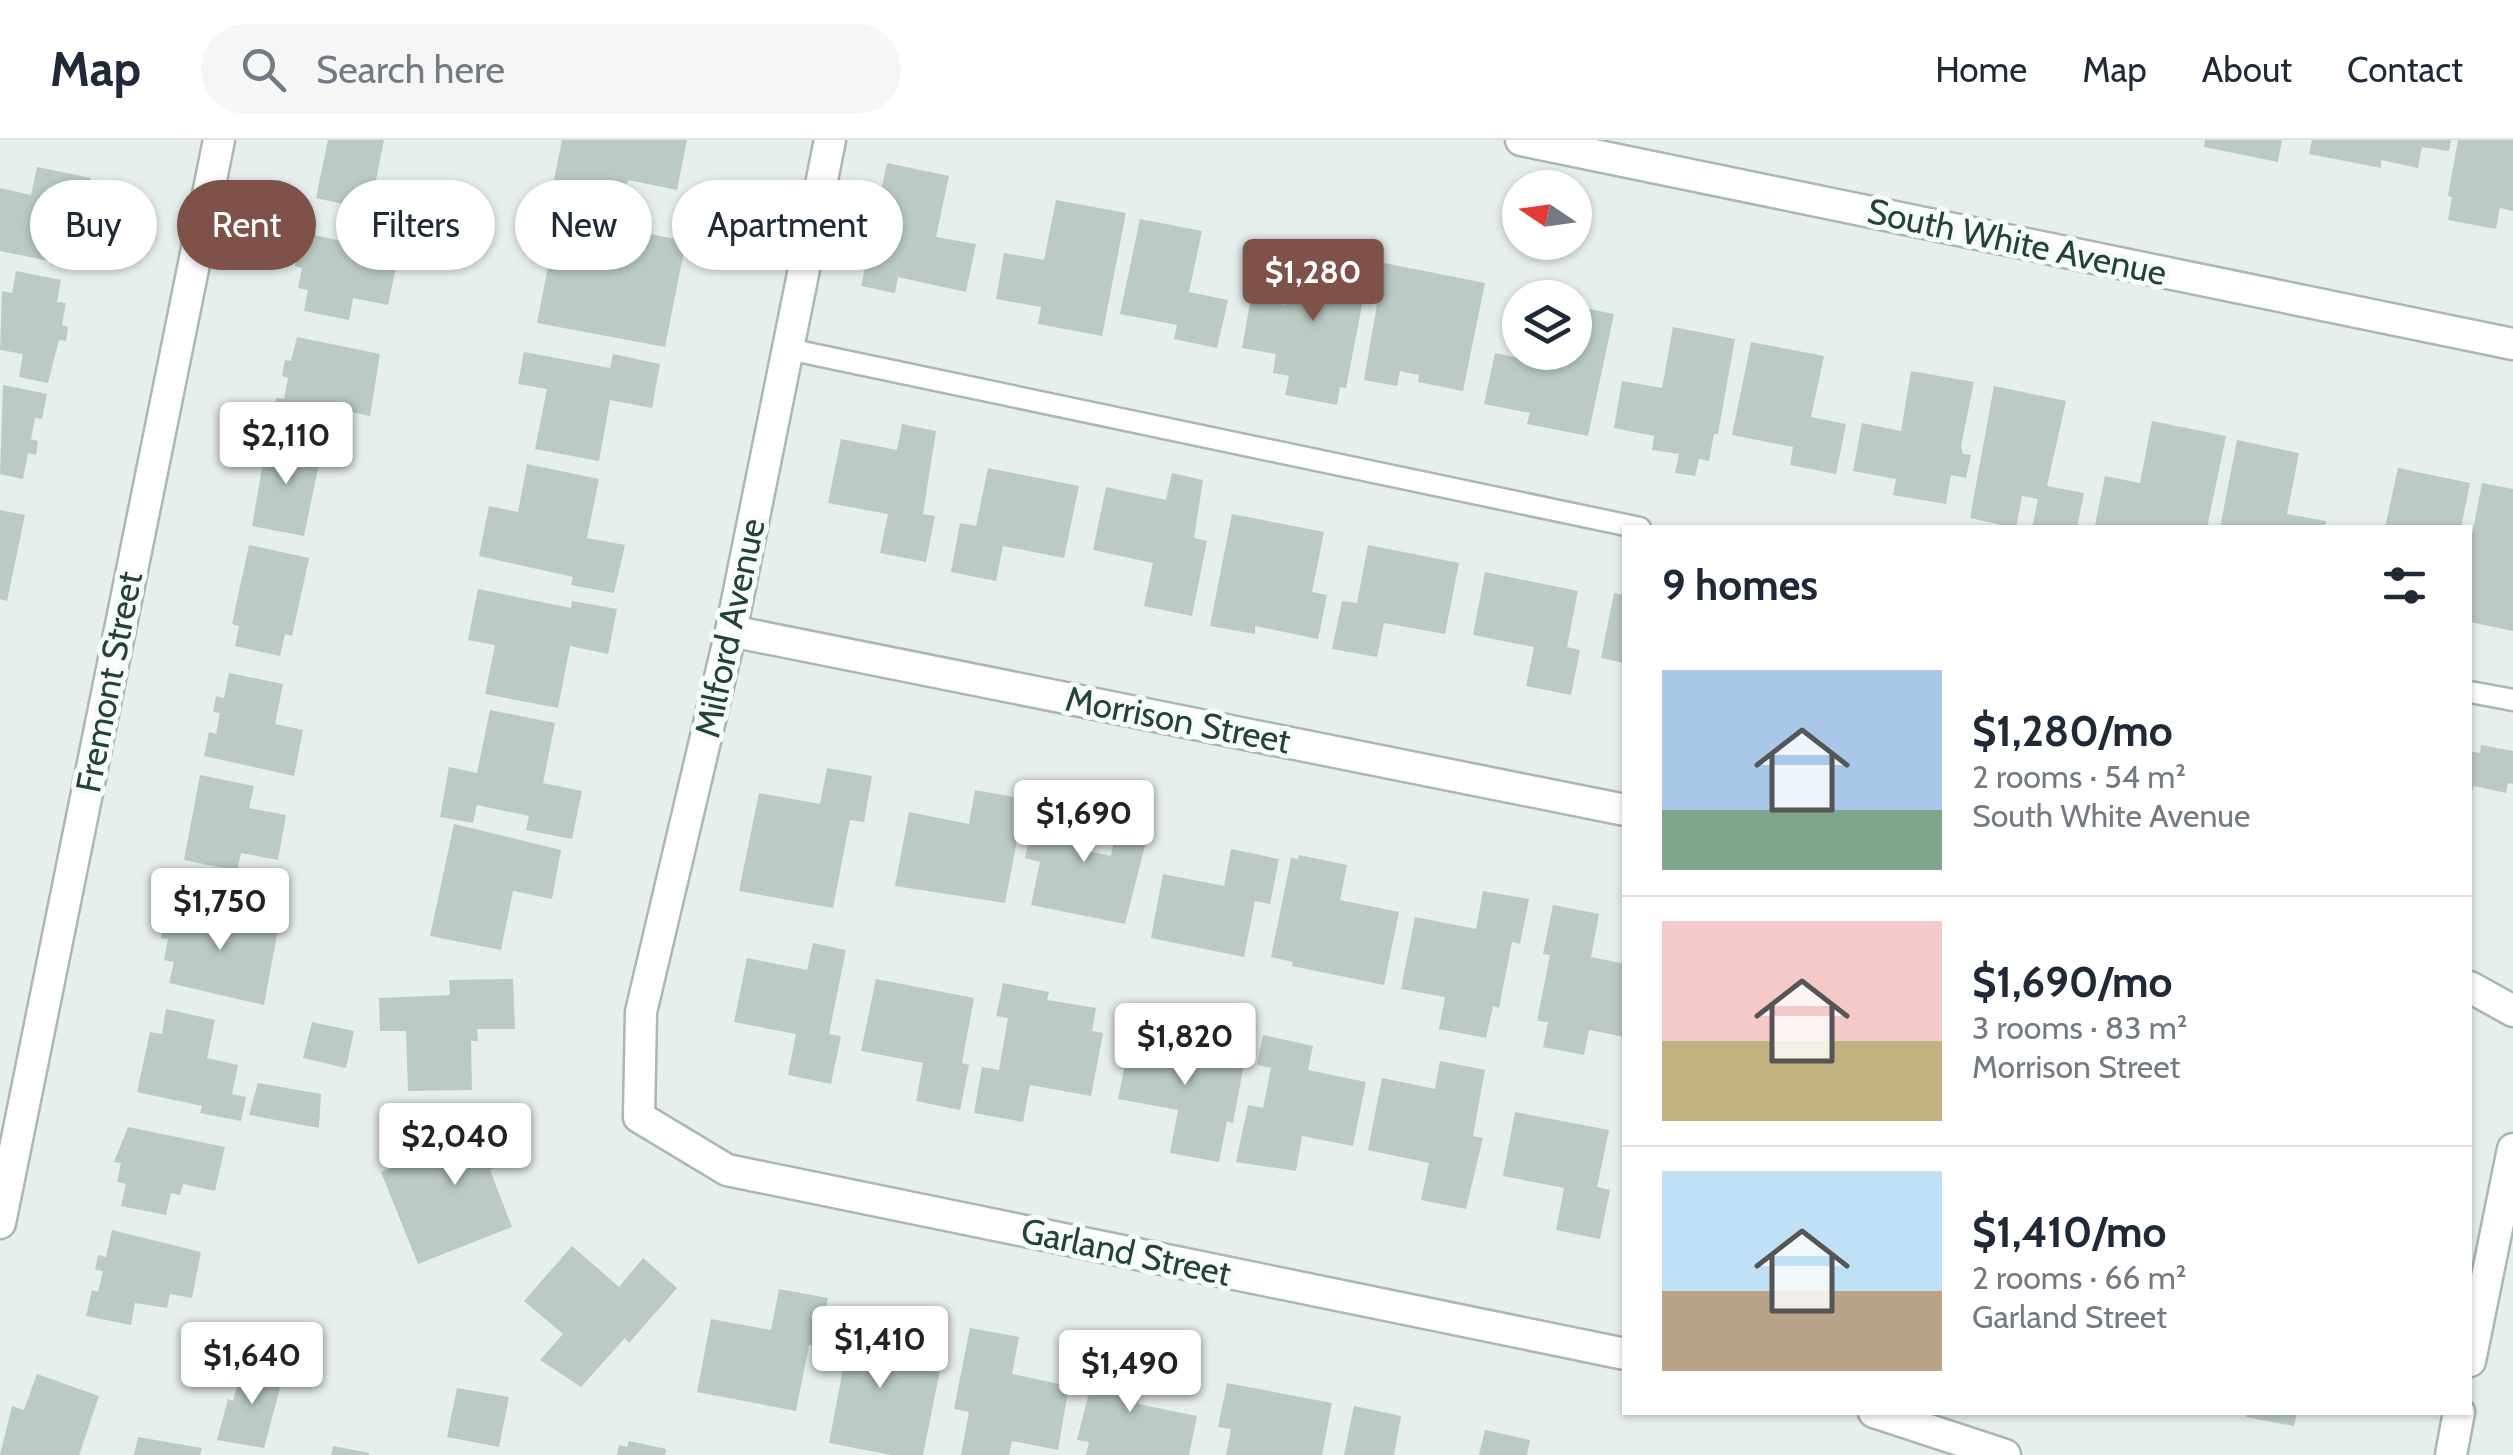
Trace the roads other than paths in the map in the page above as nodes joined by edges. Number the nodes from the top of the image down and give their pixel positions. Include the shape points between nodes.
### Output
1 (219, 140) edge
2 (830, 140) edge
3 (1521, 140) edge
4 (1607, 149) edge
5 (2513, 344) edge
6 (788, 350) junction
7 (1626, 525) edge
8 (731, 630) junction
9 (2472, 692) edge
10 (2513, 700) edge
11 (1622, 809) edge
12 (2472, 989) edge
13 (2513, 1010) edge
14 (639, 1116) joint
15 (2513, 1149) edge
16 (0, 1223) edge
17 (2472, 1351) edge
18 (1622, 1353) edge
19 (1883, 1415) edge
20 (2459, 1415) edge
21 (2005, 1455) edge
22 (2451, 1455) edge

1 - 16 street, Fremont Street
2 - 6 street, Milford Avenue
3 - 4 street, South White Avenue
4 - 5 street, South White Avenue
6 - 7 lane
6 - 8 street, Milford Avenue
8 - 11 street, Morrison Street
8 - 14 street, Milford Avenue via 641,1012
9 - 10 lane
12 - 13 street
14 - 18 street, Garland Street via 727,1170
15 - 17 street
19 - 21 street
20 - 22 street

